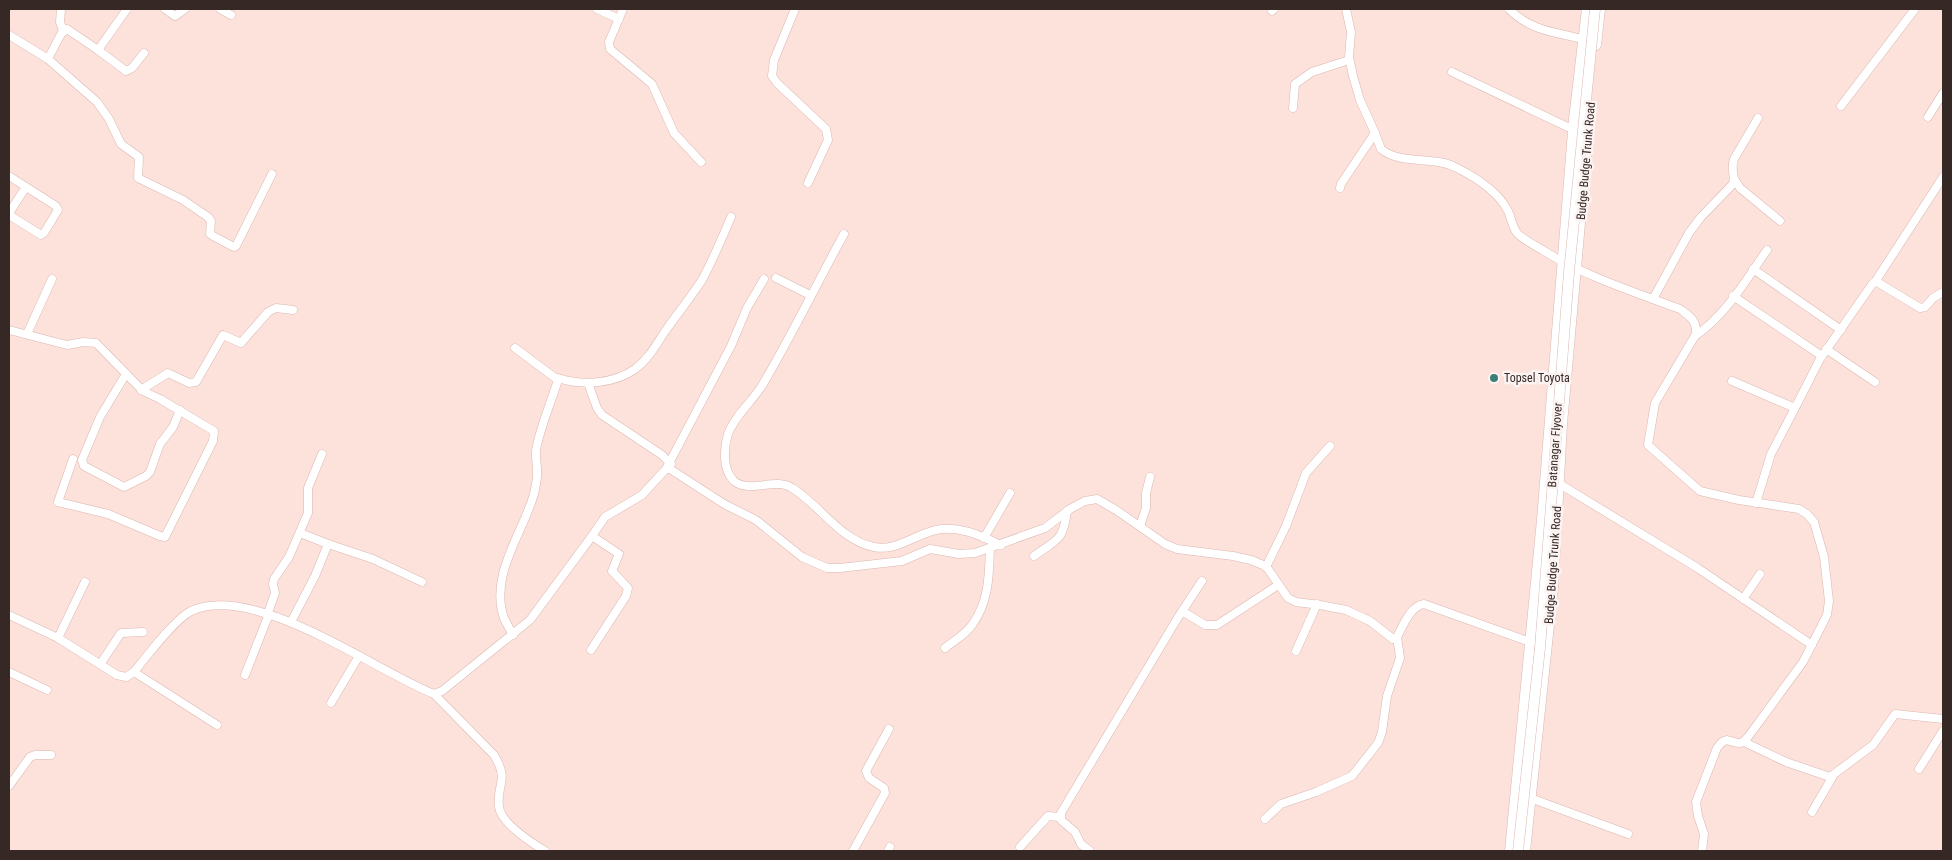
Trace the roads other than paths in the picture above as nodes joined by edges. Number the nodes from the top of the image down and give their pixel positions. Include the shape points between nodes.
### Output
1 (61, 9) edge
2 (128, 9) edge
3 (165, 9) edge
4 (184, 9) edge
5 (220, 9) edge
6 (597, 9) edge
7 (624, 9) edge
8 (795, 9) edge
9 (1346, 9) edge
10 (1509, 9) edge
11 (1587, 9) edge
12 (1595, 9) edge
13 (1600, 9) edge
14 (1915, 9) edge
15 (231, 15) dead end
16 (619, 19) junction
17 (63, 31) junction
18 (9, 34) edge
19 (1583, 39) junction
20 (98, 50) junction
21 (144, 53) dead end
22 (48, 59) junction
23 (1349, 60) junction
24 (1452, 72) dead end
25 (1943, 93) edge
26 (1842, 106) dead end
27 (1293, 108) dead end
28 (1928, 117) dead end
29 (1758, 118) dead end
30 (1574, 130) junction
31 (1376, 133) junction
32 (701, 162) dead end
33 (272, 174) dead end
34 (9, 176) edge
35 (1943, 178) edge
36 (1735, 180) junction
37 (808, 184) dead end
38 (26, 187) junction
39 (1340, 188) dead end
40 (9, 214) edge
41 (731, 217) dead end
42 (1780, 221) dead end
43 (844, 234) dead end
44 (1767, 250) dead end
45 (1562, 262) junction
46 (1576, 270) junction
47 (1753, 270) junction
48 (776, 278) dead end
49 (52, 279) dead end
50 (764, 279) dead end
51 (1875, 282) junction
52 (1943, 292) edge
53 (810, 295) junction
54 (1733, 296) junction
55 (1652, 299) junction
56 (293, 310) dead end
57 (9, 330) edge
58 (1841, 330) junction
59 (27, 334) junction
60 (1695, 336) junction
61 (515, 348) dead end
62 (1824, 352) junction
63 (126, 374) junction
64 (558, 378) junction
65 (1732, 381) dead end
66 (588, 382) junction
67 (1876, 382) dead end
68 (142, 390) junction
69 (1796, 408) junction
70 (180, 410) junction
71 (1330, 446) dead end
72 (322, 454) dead end
73 (73, 460) dead end
74 (670, 461) junction
75 (666, 469) junction
76 (674, 472) junction
77 (1150, 477) dead end
78 (1558, 482) junction
79 (1010, 493) dead end
80 (1756, 503) junction
81 (1067, 512) junction
82 (1140, 526) junction
83 (300, 533) junction
84 (592, 536) junction
85 (984, 538) junction
86 (328, 544) junction
87 (1001, 545) junction
88 (990, 548) junction
89 (1034, 556) dead end
90 (1266, 567) junction
91 (1760, 574) dead end
92 (1202, 581) dead end
93 (85, 582) dead end
94 (422, 582) dead end
95 (1278, 585) junction
96 (1743, 599) junction
97 (1317, 604) junction
98 (1182, 611) junction
99 (268, 613) junction
100 (9, 615) edge
101 (291, 622) junction
102 (143, 632) dead end
103 (513, 635) junction
104 (1397, 637) junction
105 (58, 638) junction
106 (1530, 642) junction
107 (1812, 645) junction
108 (945, 648) dead end
109 (591, 650) dead end
110 (1296, 651) dead end
111 (359, 656) junction
112 (101, 663) junction
113 (9, 672) edge
114 (134, 672) junction
115 (245, 675) dead end
116 (47, 690) dead end
117 (434, 694) junction
118 (331, 703) dead end
119 (1943, 719) edge
120 (218, 725) dead end
121 (888, 729) dead end
122 (1943, 731) edge
123 (1744, 742) junction
124 (51, 755) dead end
125 (1919, 769) dead end
126 (9, 770) edge
127 (17, 773) junction
128 (1834, 776) junction
129 (9, 786) edge
130 (1530, 798) junction
131 (1812, 812) dead end
132 (1059, 817) junction
133 (1265, 819) dead end
134 (1628, 834) dead end
135 (1024, 850) edge
136 (545, 851) edge
137 (853, 851) edge
138 (1090, 851) edge
139 (1510, 851) edge
140 (1518, 851) edge
141 (1525, 851) edge
142 (1702, 851) edge

1 - 17 street
2 - 20 street
3 - 4 street via 176,16
5 - 15 street
6 - 16 street
7 - 16 street
8 - 37 street via 774,60 772,76 826,129 825,147
9 - 23 street via 1352,40
10 - 19 street via 1524,22 1540,29
11 - 19 street, Budge Budge Trunk Road
12 - 140 street, Batanagar Flyover, bridge via 1568,292 1540,648
13 - 46 street, Budge Budge Trunk Road
14 - 26 street
16 - 32 street via 609,42 610,49 652,84 674,133
17 - 20 street via 70,30
17 - 22 street
18 - 22 street
19 - 30 street, Budge Budge Trunk Road
20 - 21 street via 126,71
22 - 33 street via 104,111 121,144 139,158 138,178 183,200 208,217 212,236 234,247 237,245
23 - 27 street via 1312,72 1295,84
23 - 31 street via 1360,100
24 - 30 street
25 - 28 street
29 - 36 street via 1731,166
30 - 45 street, Budge Budge Trunk Road
31 - 39 street
31 - 45 street via 1378,144 1384,151 1408,159 1452,165 1484,184 1507,209 1516,232
34 - 38 street
35 - 51 street
36 - 42 street via 1740,188
36 - 55 street via 1689,233
38 - 40 street
38 - 40 street via 58,208 44,233 38,234
41 - 66 street via 701,281 648,356 629,372 615,378
43 - 53 street
44 - 47 street
45 - 46 street
45 - 106 street, Budge Budge Trunk Road
46 - 55 street
46 - 78 street, Budge Budge Trunk Road
47 - 54 street
47 - 58 street
48 - 53 street
49 - 59 street
50 - 74 street
51 - 52 street via 1920,308 1925,308
51 - 58 street
53 - 85 street via 764,383 730,431 725,455 730,476 746,487 790,486 851,537 872,547 898,544 936,530 957,530
54 - 60 street via 1722,313
54 - 62 street
55 - 60 street via 1680,310 1694,320
56 - 68 street via 276,308 268,312 241,343 223,335 196,382 168,373
57 - 59 street
58 - 62 street
59 - 63 street via 67,346 96,343
60 - 80 street via 1655,403 1648,444 1700,491
61 - 64 street
62 - 67 street
62 - 69 street
63 - 68 street
63 - 70 street via 100,417 82,460 84,466 124,487 146,476
64 - 66 street via 575,383
64 - 103 street via 536,446 534,494 505,566 502,582 501,604
65 - 69 street
66 - 74 street via 602,415
68 - 70 street
69 - 80 street via 1771,454
70 - 73 street via 211,428 215,436 165,537 108,514 58,502
71 - 90 street via 1306,473
72 - 83 street via 308,488 309,509
74 - 75 street
74 - 76 street
75 - 76 street
75 - 84 street via 638,498 605,517
76 - 88 street via 756,520 802,557 827,568 902,561 930,549 959,554
77 - 82 street
78 - 96 street
78 - 130 street, Budge Budge Trunk Road via 1552,587
79 - 85 street
80 - 107 street via 1799,509 1814,522 1824,557 1828,601 1826,615
81 - 82 street via 1085,501 1097,499
81 - 87 street via 1045,528
81 - 89 street via 1061,537
82 - 90 street via 1177,549 1251,560
83 - 86 street
83 - 99 street via 274,579 275,593
84 - 103 street via 530,620
84 - 109 street via 619,554 612,571 628,588
85 - 87 street
86 - 94 street via 373,559
86 - 101 street
87 - 88 street
88 - 108 street via 984,605 972,625
90 - 95 street
91 - 96 street
92 - 98 street
93 - 105 street
95 - 97 street via 1288,598 1296,602
95 - 98 street via 1217,625 1205,625
96 - 107 street
97 - 104 street via 1346,610 1370,621 1389,637
97 - 110 street
98 - 132 street
99 - 101 street
99 - 114 street via 214,605 189,612
99 - 115 street
100 - 105 street
101 - 111 street
102 - 112 street via 121,633
103 - 117 street
104 - 106 street via 1411,611 1424,604
104 - 133 street via 1400,658 1387,696 1378,743 1352,776 1281,804
105 - 112 street
106 - 139 street, Budge Budge Trunk Road
107 - 123 street
111 - 117 street
111 - 118 street
112 - 114 street via 117,675 126,677
113 - 116 street
114 - 120 street
117 - 136 street via 494,755 501,767 503,779 499,808 506,822
119 - 128 street via 1895,714 1873,745
121 - 137 street via 866,772 884,788 885,793
122 - 125 street
123 - 128 street via 1813,773
123 - 142 street via 1722,742 1698,793 1698,816 1704,834
124 - 127 street via 30,757
126 - 127 street
127 - 129 street
128 - 131 street
130 - 134 street
130 - 141 street, Budge Budge Trunk Road
132 - 135 street via 1048,816
132 - 138 street via 1075,832 1080,844

